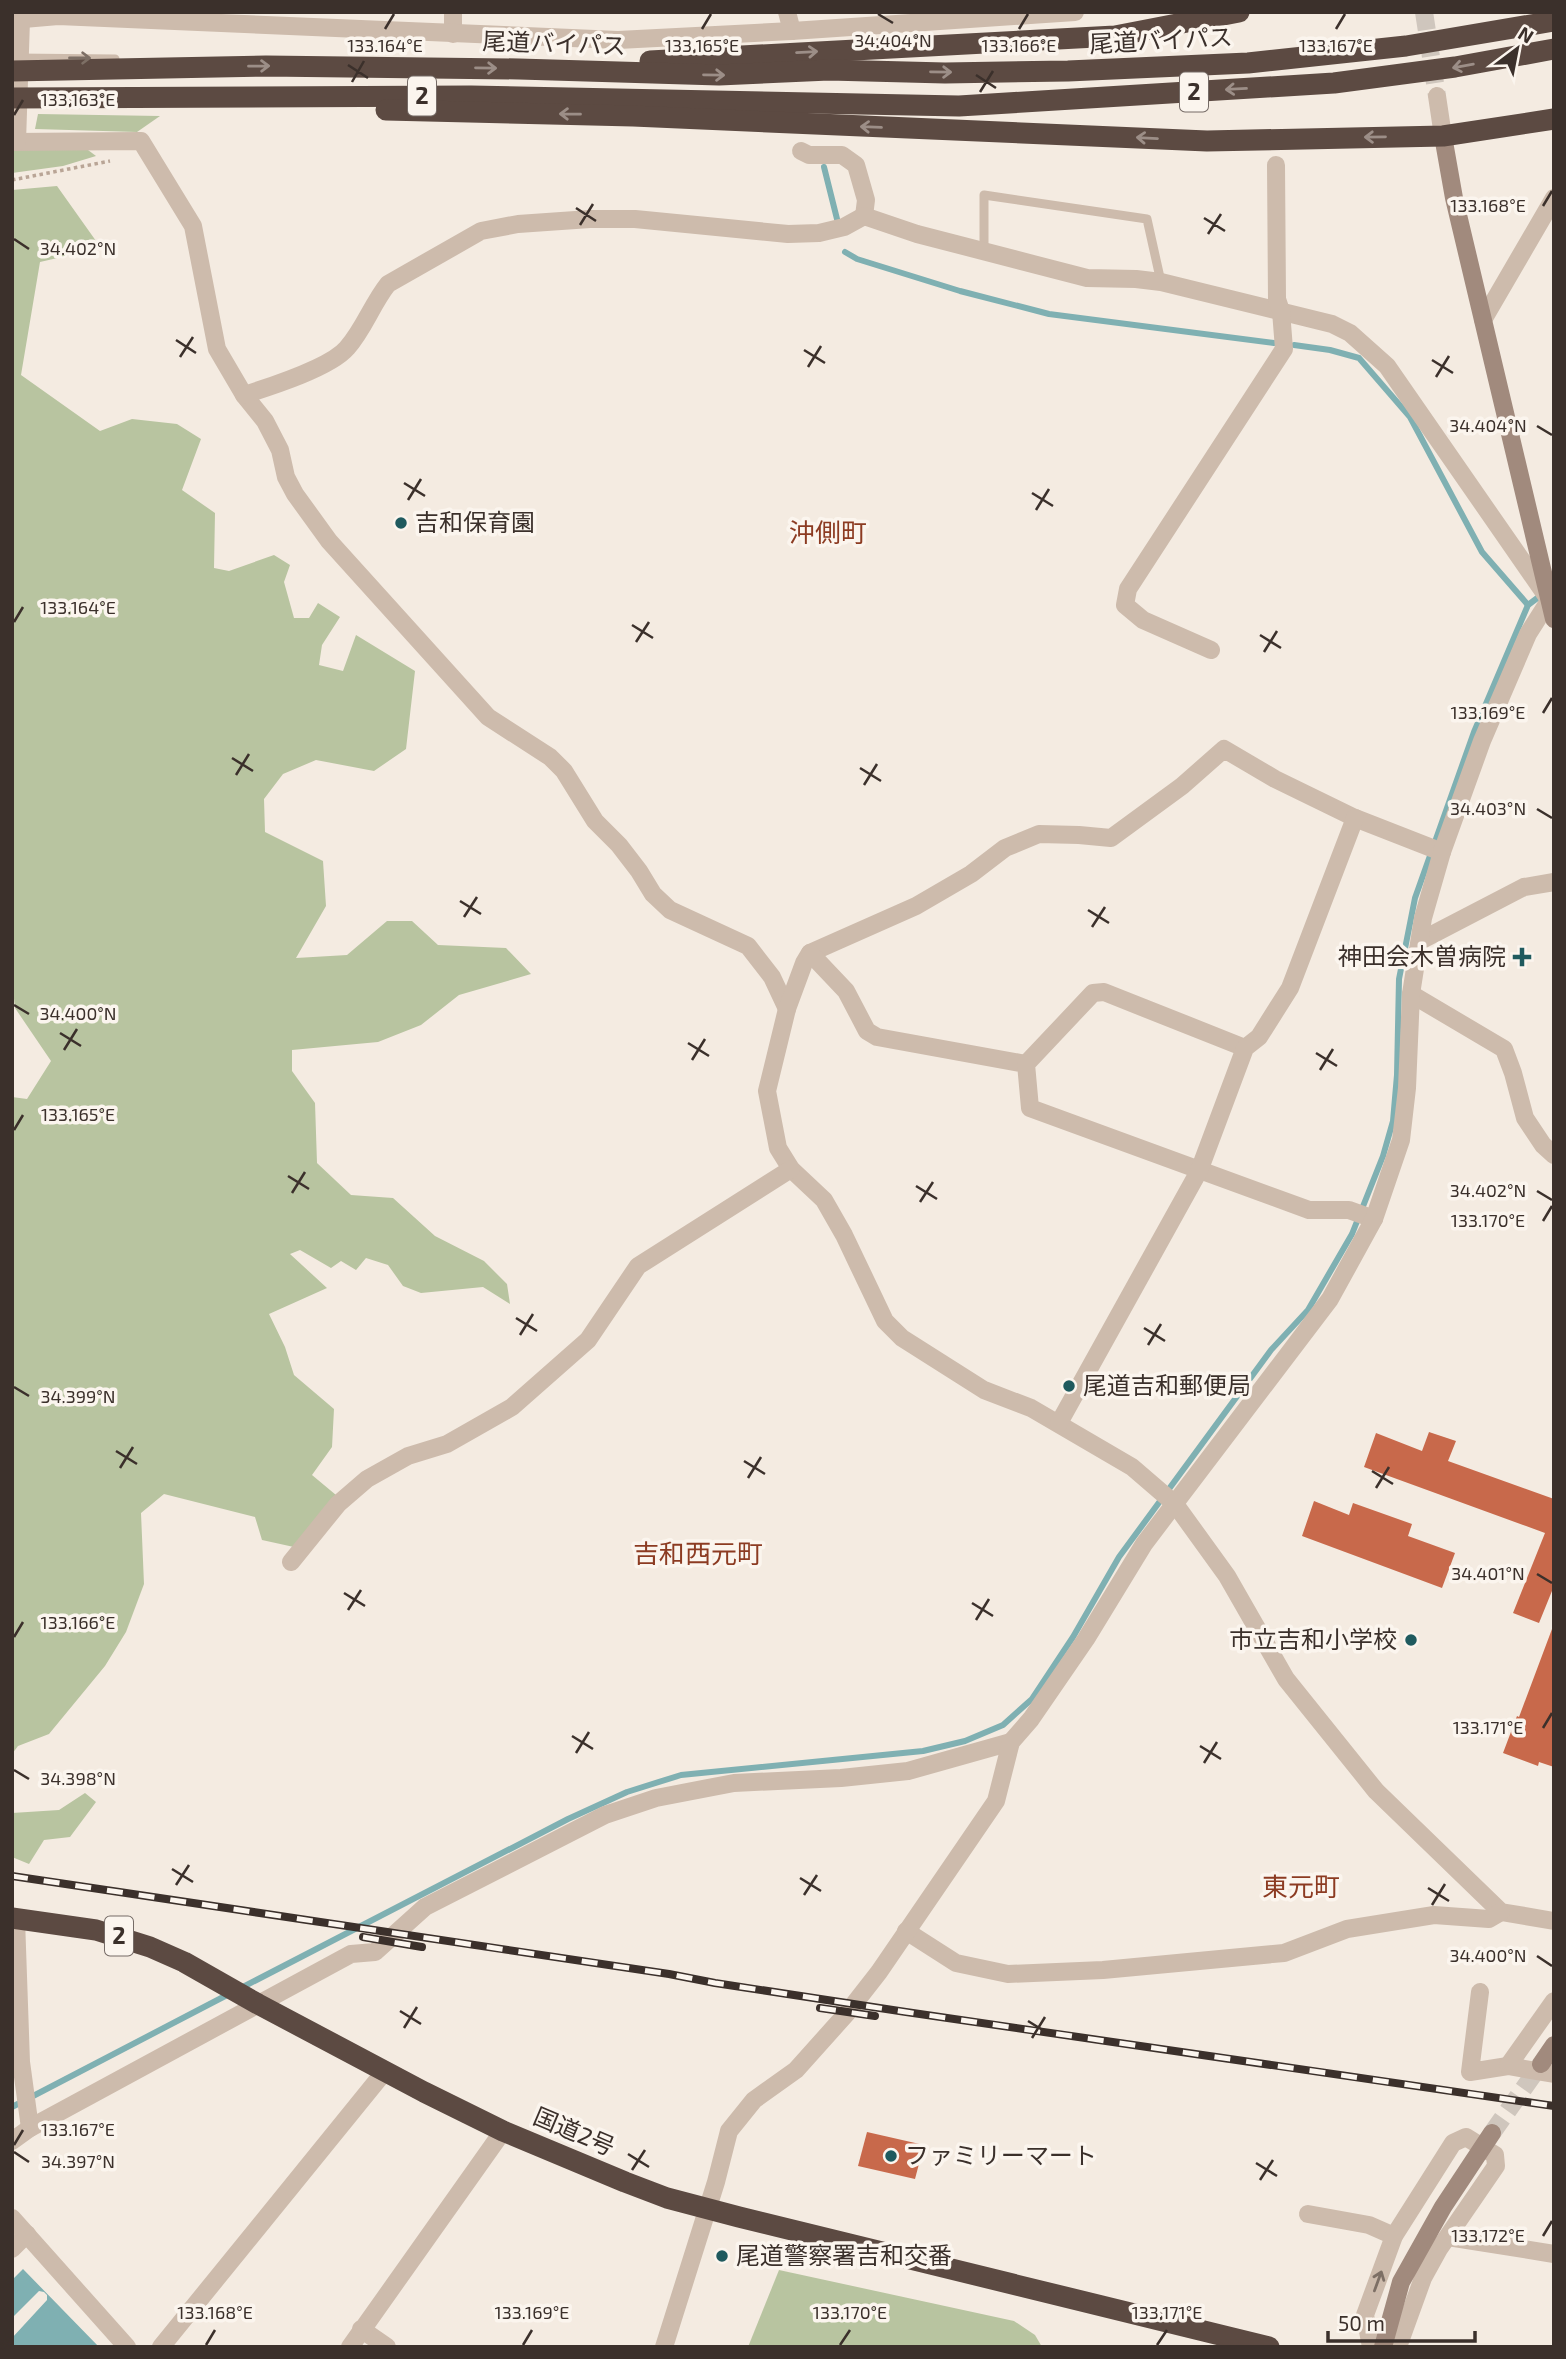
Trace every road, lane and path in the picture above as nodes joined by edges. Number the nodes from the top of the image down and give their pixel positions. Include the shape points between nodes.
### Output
1 (453, 12) edge
2 (787, 12) edge
3 (1075, 12) edge
4 (1239, 12) edge
5 (21, 17) edge
6 (934, 17) edge
7 (1554, 21) edge
8 (792, 31) junction
9 (453, 34) junction
10 (1554, 49) edge
11 (12, 58) edge
12 (191, 68) junction
13 (519, 69) junction
14 (12, 71) edge
15 (1437, 96) tunnel mouth
16 (97, 97) junction
17 (12, 98) edge
18 (1554, 119) edge
19 (1443, 136) junction
20 (15, 139) edge
21 (801, 151) dead end
22 (112, 161) dead end
23 (1276, 165) dead end
24 (12, 180) edge
25 (1554, 198) edge
26 (864, 216) junction
27 (984, 251) junction
28 (1161, 282) junction
29 (1281, 311) junction
30 (1483, 320) junction
31 (243, 395) junction
32 (1535, 565) junction
33 (1553, 604) edge
34 (1210, 650) dead end
35 (1355, 818) junction
36 (1442, 852) junction
37 (1554, 882) edge
38 (1420, 941) junction
39 (810, 953) junction
40 (1412, 994) junction
41 (787, 1009) junction
42 (1245, 1048) junction
43 (1026, 1064) junction
44 (1554, 1155) edge
45 (791, 1169) junction
46 (1199, 1171) junction
47 (1374, 1219) junction
48 (1059, 1423) junction
49 (1175, 1504) junction
50 (291, 1562) dead end
51 (1011, 1742) junction
52 (1500, 1912) junction
53 (14, 1918) edge
54 (1554, 1921) edge
55 (906, 1931) junction
56 (1480, 1992) dead end
57 (1554, 2001) edge
58 (254, 2002) junction
59 (1554, 2045) edge
60 (1508, 2066) junction
61 (19, 2069) edge
62 (1548, 2069) edge
63 (385, 2071) junction
64 (28, 2121) junction
65 (503, 2131) junction
66 (1492, 2133) tunnel mouth
67 (12, 2141) edge
68 (708, 2209) junction
69 (1308, 2214) dead end
70 (12, 2218) edge
71 (27, 2234) junction
72 (1394, 2236) junction
73 (1448, 2237) junction
74 (12, 2249) edge
75 (1554, 2254) edge
76 (361, 2329) junction
77 (127, 2347) edge
78 (161, 2347) edge
79 (350, 2347) edge
80 (387, 2347) edge
81 (664, 2347) edge
82 (1269, 2347) edge
83 (1371, 2347) edge
84 (1383, 2347) edge
85 (1398, 2347) edge

1 - 9 street
2 - 8 street
3 - 6 street
13 -> 4 highway via 1115,36
5 - 9 street
5 - 20 street
6 - 8 street
13 -> 7 highway, 尾道バイパス / 2 via 719,75 830,70 1068,72 1248,63 1406,46
8 - 9 street via 618,40
10 -> 16 highway, 2 via 1334,83 959,106 471,96
11 -> 12 lane via 153,61
12 -> 13 highway, 尾道バイパス / 2
12 - 14 highway, 尾道バイパス / 2
15 - 19 street
16 - 17 highway, 2
19 -> 16 highway via 1207,141
18 - 19 highway
19 - 30 street
20 - 31 street via 141,141 193,226 217,349
21 - 26 street via 809,156 842,155 856,165 866,200
22 - 24 path
23 - 29 street via 1277,299
25 - 30 street
26 - 27 street
26 - 31 street via 844,228 819,233 635,219 518,224 481,231 388,284 339,356 283,383
27 - 28 street via 1087,278
27 - 28 lane via 984,195 1147,219
28 - 29 street
29 - 32 street via 1350,332 1387,366
29 - 34 street via 1284,349 1126,597 1125,605 1143,620
30 - 32 street
31 - 41 street via 265,421 295,494 329,541 488,717 564,771 595,821 619,845 653,894 670,910 748,946 772,977
32 - 33 street
33 - 36 street via 1528,634 1510,673
35 - 36 street
35 - 39 street via 1224,749 1111,838 1039,834 1005,848 916,906
35 - 42 street via 1290,988 1259,1037
36 - 38 street
37 - 38 street via 1524,887
38 - 40 street
39 - 41 street
39 - 43 street via 845,991 867,1031 877,1037
40 - 44 street via 1504,1049 1525,1118
40 - 47 street via 1401,1140
41 - 45 street via 766,1091 778,1148
42 - 43 street via 1104,992 1094,993
42 - 46 street
43 - 46 street via 1030,1108
45 - 48 street via 824,1200 885,1321 902,1338 984,1390
45 - 50 street via 638,1266 588,1340 512,1407 447,1444 408,1456 367,1479 338,1504
46 - 47 street via 1309,1210 1349,1210
46 - 48 street
47 - 49 street via 1330,1299
48 - 49 street via 1132,1467
49 - 51 street
49 - 52 street via 1227,1576 1286,1679 1376,1791
51 - 55 street via 996,1801
51 - 58 street via 908,1771 734,1783 656,1798 605,1815 425,1908 376,1952 351,1954
52 - 54 street
52 - 55 street via 1489,1919 1434,1915 1347,1929 1284,1953 1008,1975 956,1962
53 - 58 highway, 国道2号 / 2 via 114,1935 167,1954
53 - 61 street
55 - 68 street via 847,2013 796,2070 754,2099 729,2131
56 - 60 street via 1471,2072
57 - 60 street
58 - 63 highway, 国道2号 / 2
58 - 64 street
59 - 62 street
60 - 62 street
61 - 64 street
63 - 65 highway, 国道2号 / 2
63 - 78 street
64 - 67 street
65 - 68 highway, 国道2号 / 2 via 667,2198
65 - 76 street
66 - 84 street via 1401,2281
68 - 81 street
68 - 82 highway, 国道2号 / 2
69 - 72 street via 1369,2225
70 - 71 street
71 - 74 street
71 - 77 street
72 - 73 street via 1453,2143 1466,2137 1495,2155 1496,2165
83 -> 72 street via 1366,2315
73 - 75 street
73 - 85 street via 1423,2278
76 - 79 street
76 - 80 street

